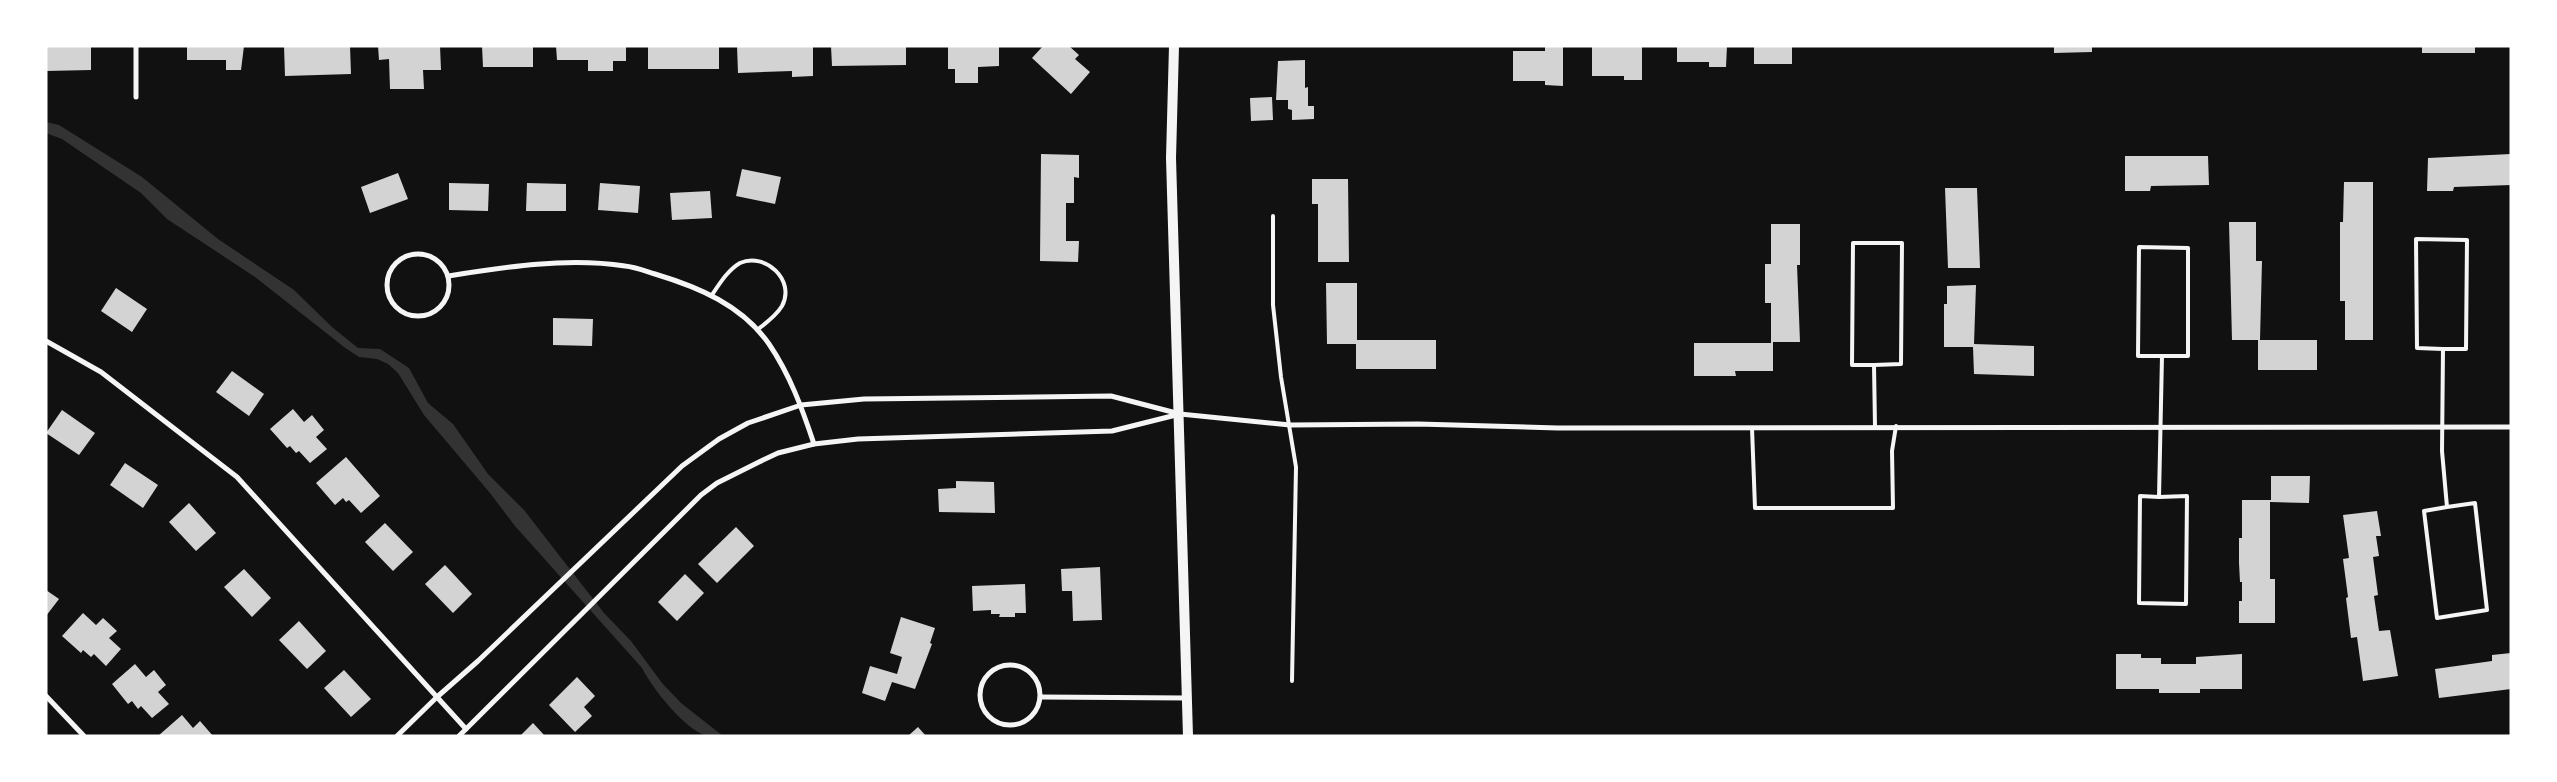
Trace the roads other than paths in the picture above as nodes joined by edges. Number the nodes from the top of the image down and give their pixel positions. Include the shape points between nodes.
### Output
1 (136, 46) edge
2 (1174, 46) edge
3 (136, 97) dead end
4 (1273, 216) dead end
5 (448, 276) junction
6 (712, 294) junction
7 (757, 330) junction
8 (46, 341) edge
9 (2443, 350) junction
10 (2162, 356) junction
11 (1874, 365) junction
12 (801, 405) junction
13 (1180, 414) junction
14 (1290, 425) junction
15 (2160, 425) junction
16 (1752, 426) junction
17 (1896, 426) junction
18 (2443, 426) junction
19 (1875, 427) junction
20 (2511, 427) edge
21 (814, 444) junction
22 (2160, 496) junction
23 (2447, 507) junction
24 (1292, 680) dead end
25 (46, 696) edge
26 (437, 697) junction
27 (1041, 697) junction
28 (1186, 698) junction
29 (466, 729) junction
30 (84, 736) edge
31 (397, 736) edge
32 (459, 736) edge
33 (1188, 736) edge

1 - 3 street
2 - 13 main road via 1171,158
4 - 14 lane via 1273,305
5 - 5 street via 432,257 409,254 390,270 386,281 388,294 393,304 403,312 414,316 426,315 445,300
5 - 6 street via 512,266 571,263 626,266 687,283
6 - 7 street
6 - 7 lane via 739,264 760,260 771,266 781,277 785,289 783,304
7 - 12 street via 790,378
8 - 26 street via 101,372 237,477
9 - 9 lane via 2466,349 2467,240 2416,239 2417,348
9 - 18 lane
10 - 10 lane via 2138,356 2139,246 2188,248 2188,356
10 - 15 lane
11 - 11 lane via 1901,364 1902,243 1853,243 1852,364
11 - 19 lane
12 - 13 street via 864,399 1112,396
12 - 21 street
12 - 26 street via 748,423 682,466
13 - 14 street
13 - 21 street via 1112,431 858,439
13 - 28 main road
14 - 16 street
14 - 24 lane via 1296,467
15 - 17 street
15 - 18 street
15 - 22 lane
16 - 17 lane via 1755,508 1893,508 1892,451
16 - 19 street
17 - 19 street
18 - 20 street
18 - 23 lane
21 - 29 street via 778,453 717,483 695,501
22 - 22 lane via 2140,496 2139,604 2186,604 2187,496
23 - 23 lane via 2424,511 2437,618 2487,610 2475,503
25 - 30 street
26 - 29 street
26 - 31 street
27 - 27 street via 1033,675 1011,665 1000,666 989,673 980,694 981,706 988,716 1009,726 1031,718
27 - 28 street
28 - 33 main road
29 - 32 street

